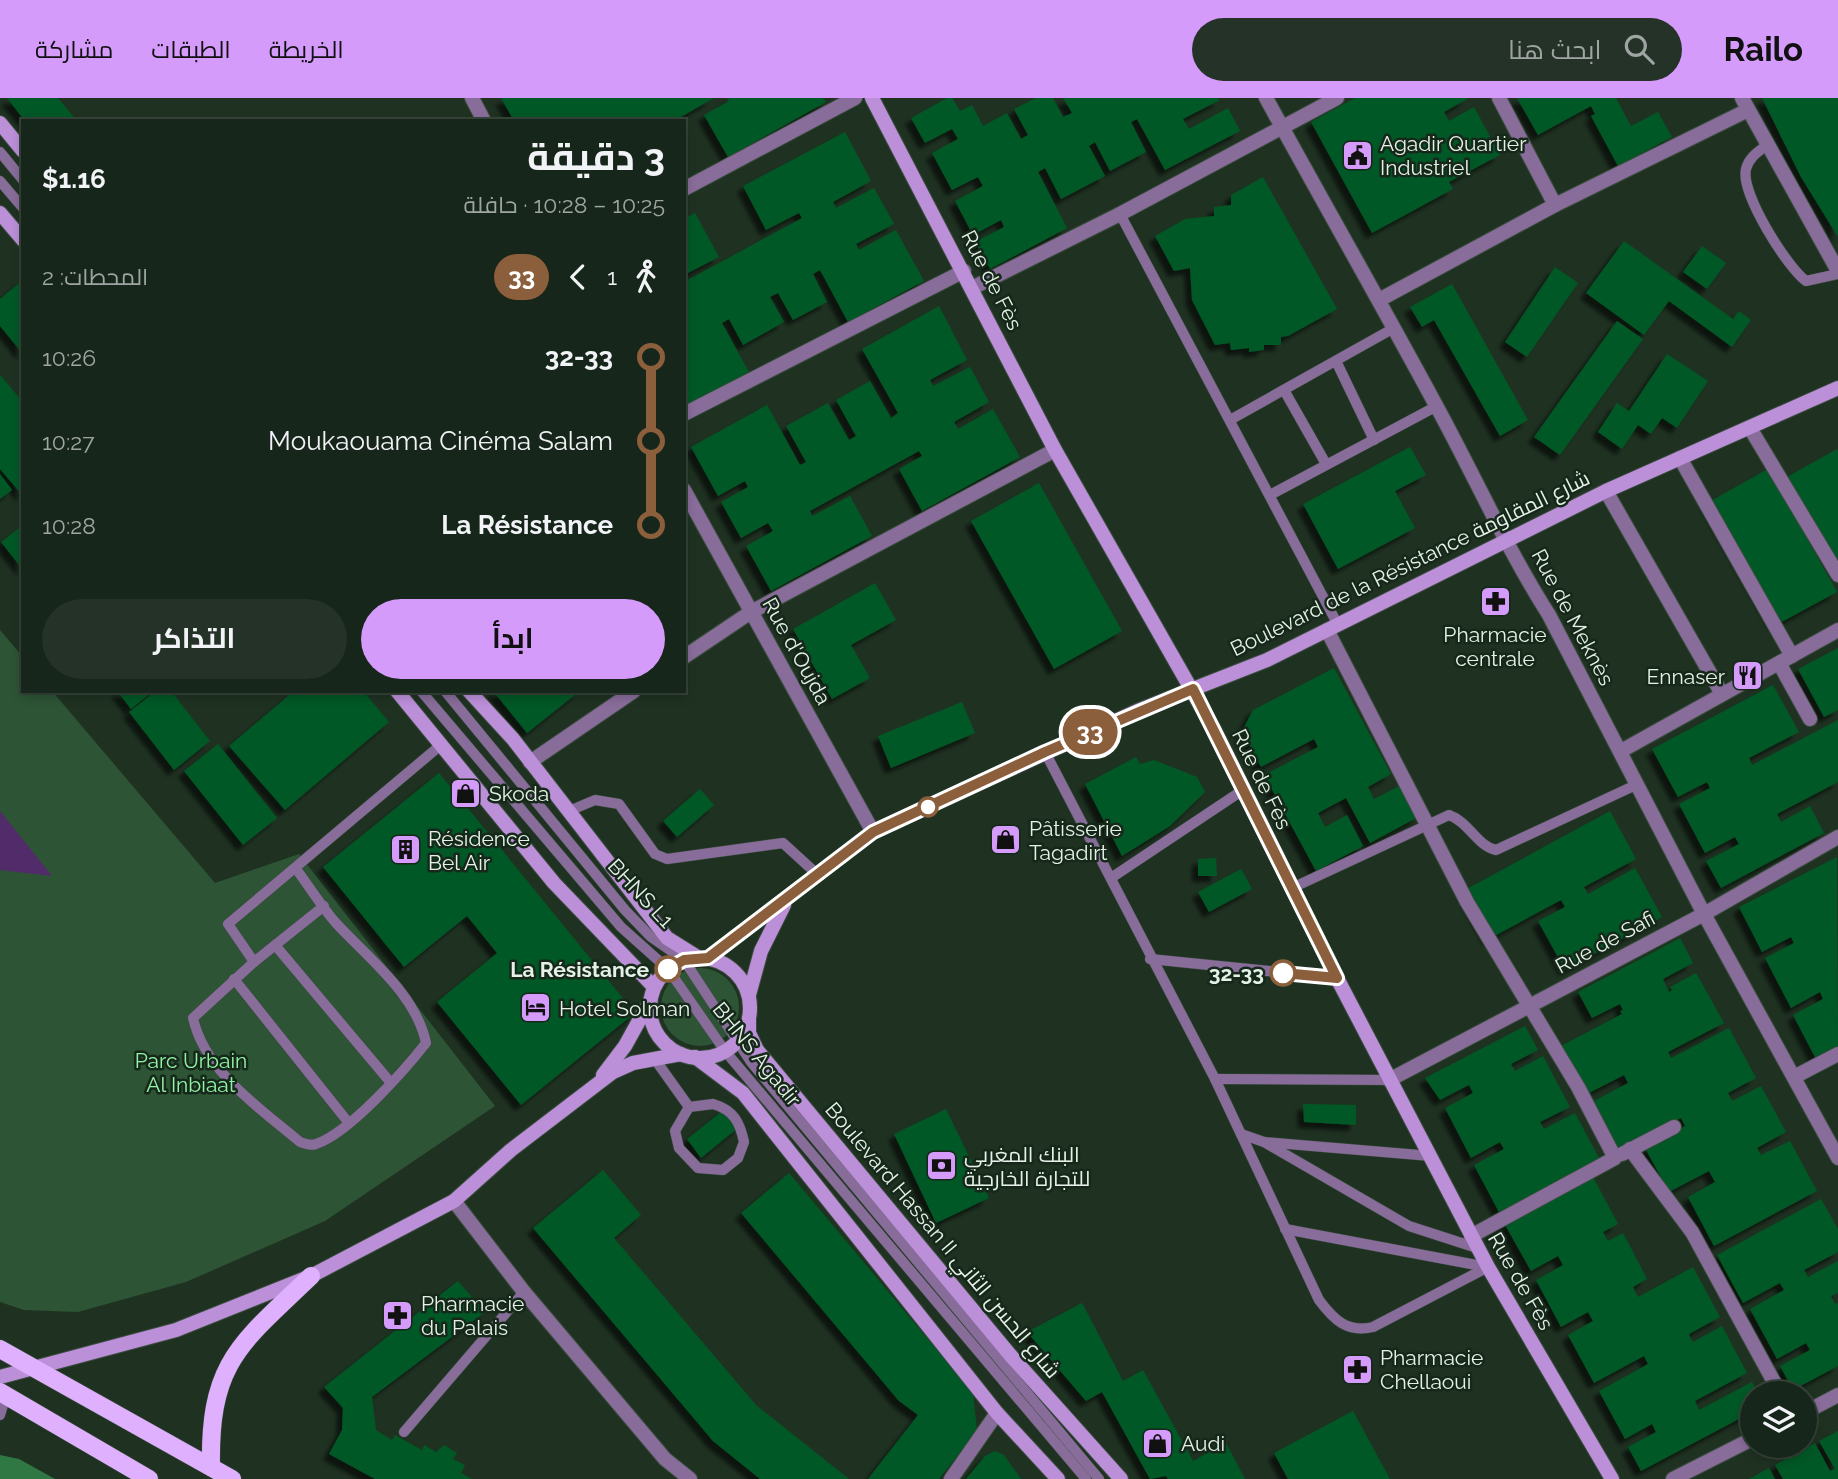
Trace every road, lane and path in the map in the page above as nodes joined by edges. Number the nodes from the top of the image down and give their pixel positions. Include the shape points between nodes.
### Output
1 (472, 98) edge
2 (855, 98) edge
3 (872, 98) edge
4 (1266, 98) edge
5 (1337, 98) edge
6 (1499, 98) edge
7 (1745, 104) edge
8 (483, 119) edge
9 (0, 123) edge
10 (1282, 128) junction
11 (1767, 145) junction
12 (21, 149) edge
13 (0, 152) edge
14 (21, 178) edge
15 (0, 181) edge
16 (686, 188) edge
17 (1555, 205) junction
18 (21, 206) edge
19 (0, 213) edge
20 (1120, 214) junction
21 (21, 238) edge
22 (964, 271) junction
23 (1838, 273) edge
24 (972, 288) junction
25 (1379, 300) junction
26 (1394, 328) junction
27 (1336, 361) junction
28 (1838, 388) edge
29 (1284, 390) junction
30 (1437, 406) junction
31 (686, 413) edge
32 (1230, 420) junction
33 (1750, 428) junction
34 (1374, 440) junction
35 (1055, 450) junction
36 (1680, 458) junction
37 (1326, 464) junction
38 (1606, 491) junction
39 (686, 494) edge
40 (1270, 495) junction
41 (1509, 540) junction
42 (1838, 575) edge
43 (751, 612) junction
44 (1333, 627) junction
45 (1838, 630) edge
46 (686, 656) edge
47 (1786, 660) junction
48 (1193, 689) junction
49 (399, 693) edge
50 (423, 693) edge
51 (448, 693) edge
52 (471, 693) edge
53 (631, 693) edge
54 (1721, 694) junction
55 (1810, 719) dead end
56 (442, 744) junction
57 (1621, 751) junction
58 (1045, 752) junction
59 (530, 761) junction
60 (1638, 784) junction
61 (1243, 790) junction
62 (569, 811) junction
63 (1426, 824) junction
64 (873, 832) junction
65 (1838, 837) edge
66 (296, 869) junction
67 (818, 875) junction
68 (1111, 878) junction
69 (1292, 888) junction
70 (785, 902) junction
71 (324, 906) junction
72 (1704, 914) junction
73 (275, 945) junction
74 (704, 958) junction
75 (1150, 959) junction
76 (684, 960) junction
77 (254, 962) junction
78 (668, 969) junction
79 (1337, 978) junction
80 (234, 979) junction
81 (652, 993) junction
82 (749, 995) junction
83 (1529, 1006) junction
84 (749, 1019) junction
85 (738, 1040) junction
86 (724, 1051) junction
87 (1838, 1054) edge
88 (688, 1056) junction
89 (654, 1058) junction
90 (1794, 1077) junction
91 (1215, 1079) junction
92 (1389, 1080) junction
93 (391, 1083) junction
94 (596, 1084) junction
95 (689, 1107) junction
96 (348, 1122) junction
97 (1674, 1127) dead end
98 (1241, 1134) junction
99 (1264, 1143) junction
100 (1630, 1149) junction
101 (1431, 1156) junction
102 (1615, 1158) junction
103 (1838, 1158) edge
104 (454, 1201) junction
105 (1285, 1229) junction
106 (1474, 1242) junction
107 (1488, 1267) junction
108 (311, 1276) junction
109 (524, 1292) junction
110 (0, 1349) edge
111 (36, 1370) junction
112 (0, 1377) edge
113 (1773, 1381) edge
114 (3, 1393) edge
115 (1838, 1395) edge
116 (1817, 1406) edge
117 (998, 1413) junction
118 (0, 1415) edge
119 (404, 1432) dead end
120 (1740, 1445) edge
121 (211, 1467) junction
122 (149, 1479) edge
123 (232, 1479) edge
124 (690, 1479) edge
125 (951, 1479) edge
126 (1058, 1479) edge
127 (1086, 1479) edge
128 (1098, 1479) edge
129 (1121, 1479) edge
130 (1612, 1479) edge
131 (1673, 1479) edge

1 - 8 street
2 - 16 street
3 - 22 street, Rue de Fès
4 - 10 street, Rue de Meknès
5 - 10 street
6 - 17 street
7 - 11 street
7 - 17 street
9 - 12 street
10 - 20 street
10 - 25 street, Rue de Meknès
11 - 23 street
11 - 23 lane via 1751,157 1745,170 1753,201 1793,271 1806,281
13 - 14 lane
15 - 18 lane
17 - 25 street
19 - 21 street
20 - 24 street
20 - 32 lane
22 - 24 street, Rue de Fès
22 - 31 street
24 - 35 street, Rue de Fès
25 - 26 street, Rue de Meknès
26 - 27 lane
26 - 30 street, Rue de Meknès
27 - 29 lane
27 - 34 lane
28 - 33 street, Boulevard de la Résistance شارع المقاومة
29 - 32 lane
29 - 37 lane
30 - 34 lane
30 - 41 street, Rue de Meknès
32 - 40 lane
33 - 36 street, Boulevard de la Résistance شارع المقاومة
33 - 42 street
34 - 37 lane
35 - 43 street
35 - 48 street, Rue de Fès
36 - 38 street, Boulevard de la Résistance شارع المقاومة
36 - 47 street
37 - 40 lane
38 - 41 street, Boulevard de la Résistance شارع المقاومة
38 - 54 street
39 - 43 street, Rue d'Oujda
40 - 44 lane
41 - 44 street, Boulevard de la Résistance شارع المقاومة
41 - 57 street, Rue de Meknès via 1523,574
43 - 46 street
43 - 64 street, Rue d'Oujda
44 - 48 street, Boulevard de la Résistance شارع المقاومة
44 - 63 street
45 - 47 street
47 - 54 street
47 - 55 street
48 - 58 street, Boulevard de la Résistance شارع المقاومة
48 - 61 street, Rue de Fès
49 - 56 street
50 - 78 lane, BHNS Agadir via 621,928
51 - 76 lane, BHNS L1 via 625,910
52 - 59 street
53 - 59 street
54 - 57 street
56 - 66 lane
56 - 81 street via 554,883
57 - 60 street, Rue de Meknès
58 - 64 street, Boulevard de la Résistance شارع المقاومة
58 - 68 lane
59 - 62 street
60 - 63 lane via 1496,850 1488,849 1461,819 1449,815
60 - 72 street, Rue de Meknès
61 - 68 lane
61 - 69 street, Rue de Fès
62 - 67 lane via 595,800 619,804 655,854 667,859 783,843
62 - 74 street via 667,938
63 - 69 lane
63 - 83 street
64 - 67 street, Boulevard de la Résistance شارع المقاومة
65 - 72 street, Rue de Safi
66 - 71 lane
66 - 77 lane via 228,924
67 - 70 street, Boulevard de la Résistance شارع المقاومة
68 - 75 lane
69 - 79 street, Rue de Fès
70 - 74 street, Boulevard de la Résistance شارع المقاومة
70 - 82 street, Boulevard de la Résistance شارع المقاومة via 761,951
71 - 73 lane
71 - 93 lane via 396,987 422,1026 426,1044
72 - 83 street, Rue de Safi
72 - 90 street, Rue de Meknès
73 - 77 lane
73 - 93 lane
74 - 76 street
74 - 82 street via 731,968
75 - 79 lane
75 - 91 lane
76 - 78 street
76 - 85 lane, BHNS L1
77 - 80 lane
78 - 81 street
78 - 86 lane, BHNS Agadir
79 - 92 street, Rue de Fès
80 - 96 lane
80 - 96 lane via 193,1018 198,1042 232,1084 300,1143 314,1145
81 - 88 street via 653,1026 660,1038
81 - 94 street via 625,1046
82 - 84 street, Boulevard de la Résistance شارع المقاومة
83 - 92 street, Rue de Safi
83 - 102 street
84 - 85 street
84 - 129 street, Boulevard Hassan II شارع الحسن الثاني via 757,1050 1011,1356
85 - 86 street
85 - 128 lane, BHNS L1 via 751,1062
86 - 88 street
86 - 127 lane, BHNS Agadir
87 - 90 street
88 - 89 street
88 - 117 street via 743,1093
89 - 94 street via 631,1064
89 - 95 lane
90 - 103 street, Rue de Meknès
91 - 92 lane
91 - 98 lane
92 - 101 street, Rue de Fès
93 - 96 lane
94 - 104 street
95 - 95 lane via 675,1131 679,1148 698,1168 723,1170 738,1158 744,1143 737,1118 726,1107 713,1104
97 - 100 street
98 - 99 lane
98 - 105 lane
99 - 101 lane
99 - 106 lane via 1409,1226
100 - 102 street
100 - 113 street via 1692,1232
101 - 106 street, Rue de Fès
102 - 106 street
104 - 108 street
104 - 109 street
105 - 107 lane
105 - 107 lane via 1319,1300 1343,1325 1357,1330 1373,1327
106 - 107 street, Rue de Fès
107 - 130 street, Rue de Fès
108 - 111 street via 176,1330
108 - 121 main road via 234,1354 217,1389 210,1428
109 - 119 lane
109 - 124 street via 664,1459
110 - 111 main road
111 - 112 street
111 - 121 main road
114 - 118 lane
114 - 122 main road
115 - 116 street
117 - 125 street
117 - 126 street
120 - 131 street
121 - 123 main road

